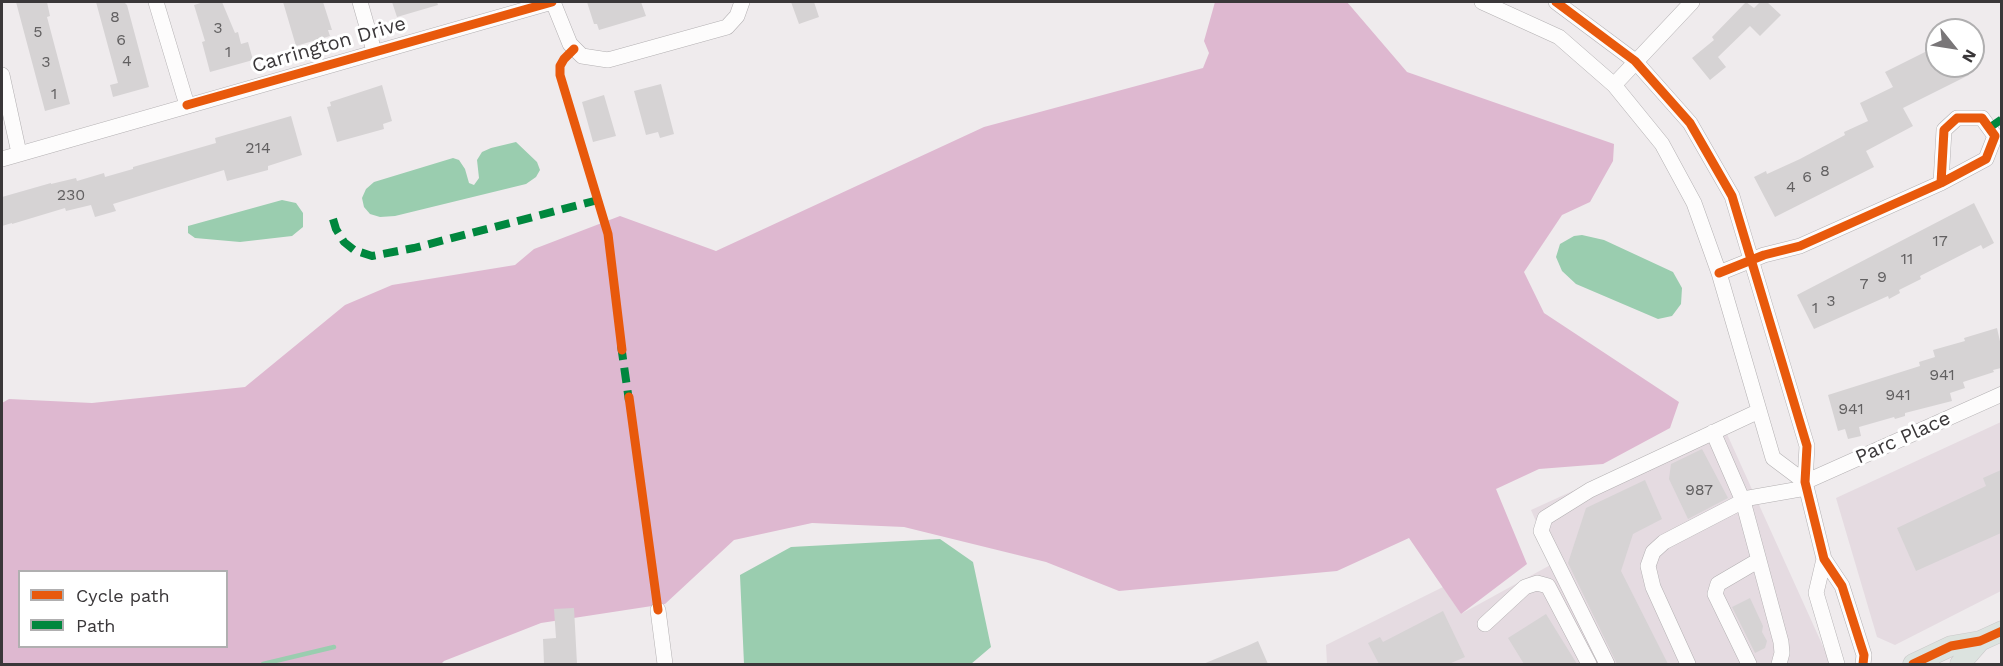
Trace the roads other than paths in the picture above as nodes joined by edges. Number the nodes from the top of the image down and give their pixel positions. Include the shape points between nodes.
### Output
1 (156, 2) edge
2 (360, 2) edge
3 (552, 2) edge
4 (742, 2) edge
5 (1482, 2) edge
6 (1556, 2) edge
7 (1692, 2) edge
8 (374, 51) junction
9 (1635, 61) junction
10 (2, 75) edge
11 (1614, 85) junction
12 (187, 105) junction
13 (19, 153) junction
14 (2, 159) edge
15 (1941, 183) junction
16 (1751, 260) junction
17 (1719, 273) junction
18 (2001, 394) edge
19 (1759, 411) junction
20 (1713, 432) junction
21 (1805, 485) junction
22 (1743, 501) junction
23 (1824, 559) junction
24 (1759, 560) junction
25 (658, 610) dead end
26 (1485, 624) dead end
27 (2001, 630) edge
28 (1980, 641) junction
29 (665, 664) edge
30 (1589, 664) edge
31 (1606, 664) edge
32 (1688, 664) edge
33 (1749, 664) edge
34 (1779, 664) edge
35 (1837, 664) edge
36 (1863, 664) edge
37 (1913, 664) edge
38 (1960, 664) edge

1 - 12 street
2 - 8 street
3 - 4 street via 570,44 582,56 608,60 727,27
3 - 8 street, Carrington Drive
5 - 11 street via 1559,37
6 - 9 street
7 - 9 street
8 - 12 street, Carrington Drive
9 - 11 street
9 - 16 street via 1690,123 1732,196
10 - 13 street
11 - 17 street via 1662,144 1694,203
12 - 13 street, Carrington Drive
13 - 14 street, Carrington Drive
15 - 15 street via 1986,159 1995,136 1982,118 1957,118 1944,130
15 - 16 street via 1800,246
16 - 17 street
16 - 21 street via 1807,446
17 - 19 street
18 - 21 street, Parc Place
19 - 20 street
19 - 21 street via 1773,458
20 - 22 street
20 - 31 street via 1590,490 1545,518 1541,531
21 - 22 street, Parc Place
21 - 23 street
22 - 24 street
22 - 32 street, Parc Place via 1664,542 1653,552 1648,566 1653,587
23 - 35 street via 1816,593
23 - 36 street via 1842,586 1864,655
24 - 33 street via 1718,584 1715,594
24 - 34 street via 1781,642
25 - 29 street
26 - 30 street via 1526,587 1537,583 1548,586
27 - 28 main road
28 - 37 main road via 1951,646
28 - 38 main road

